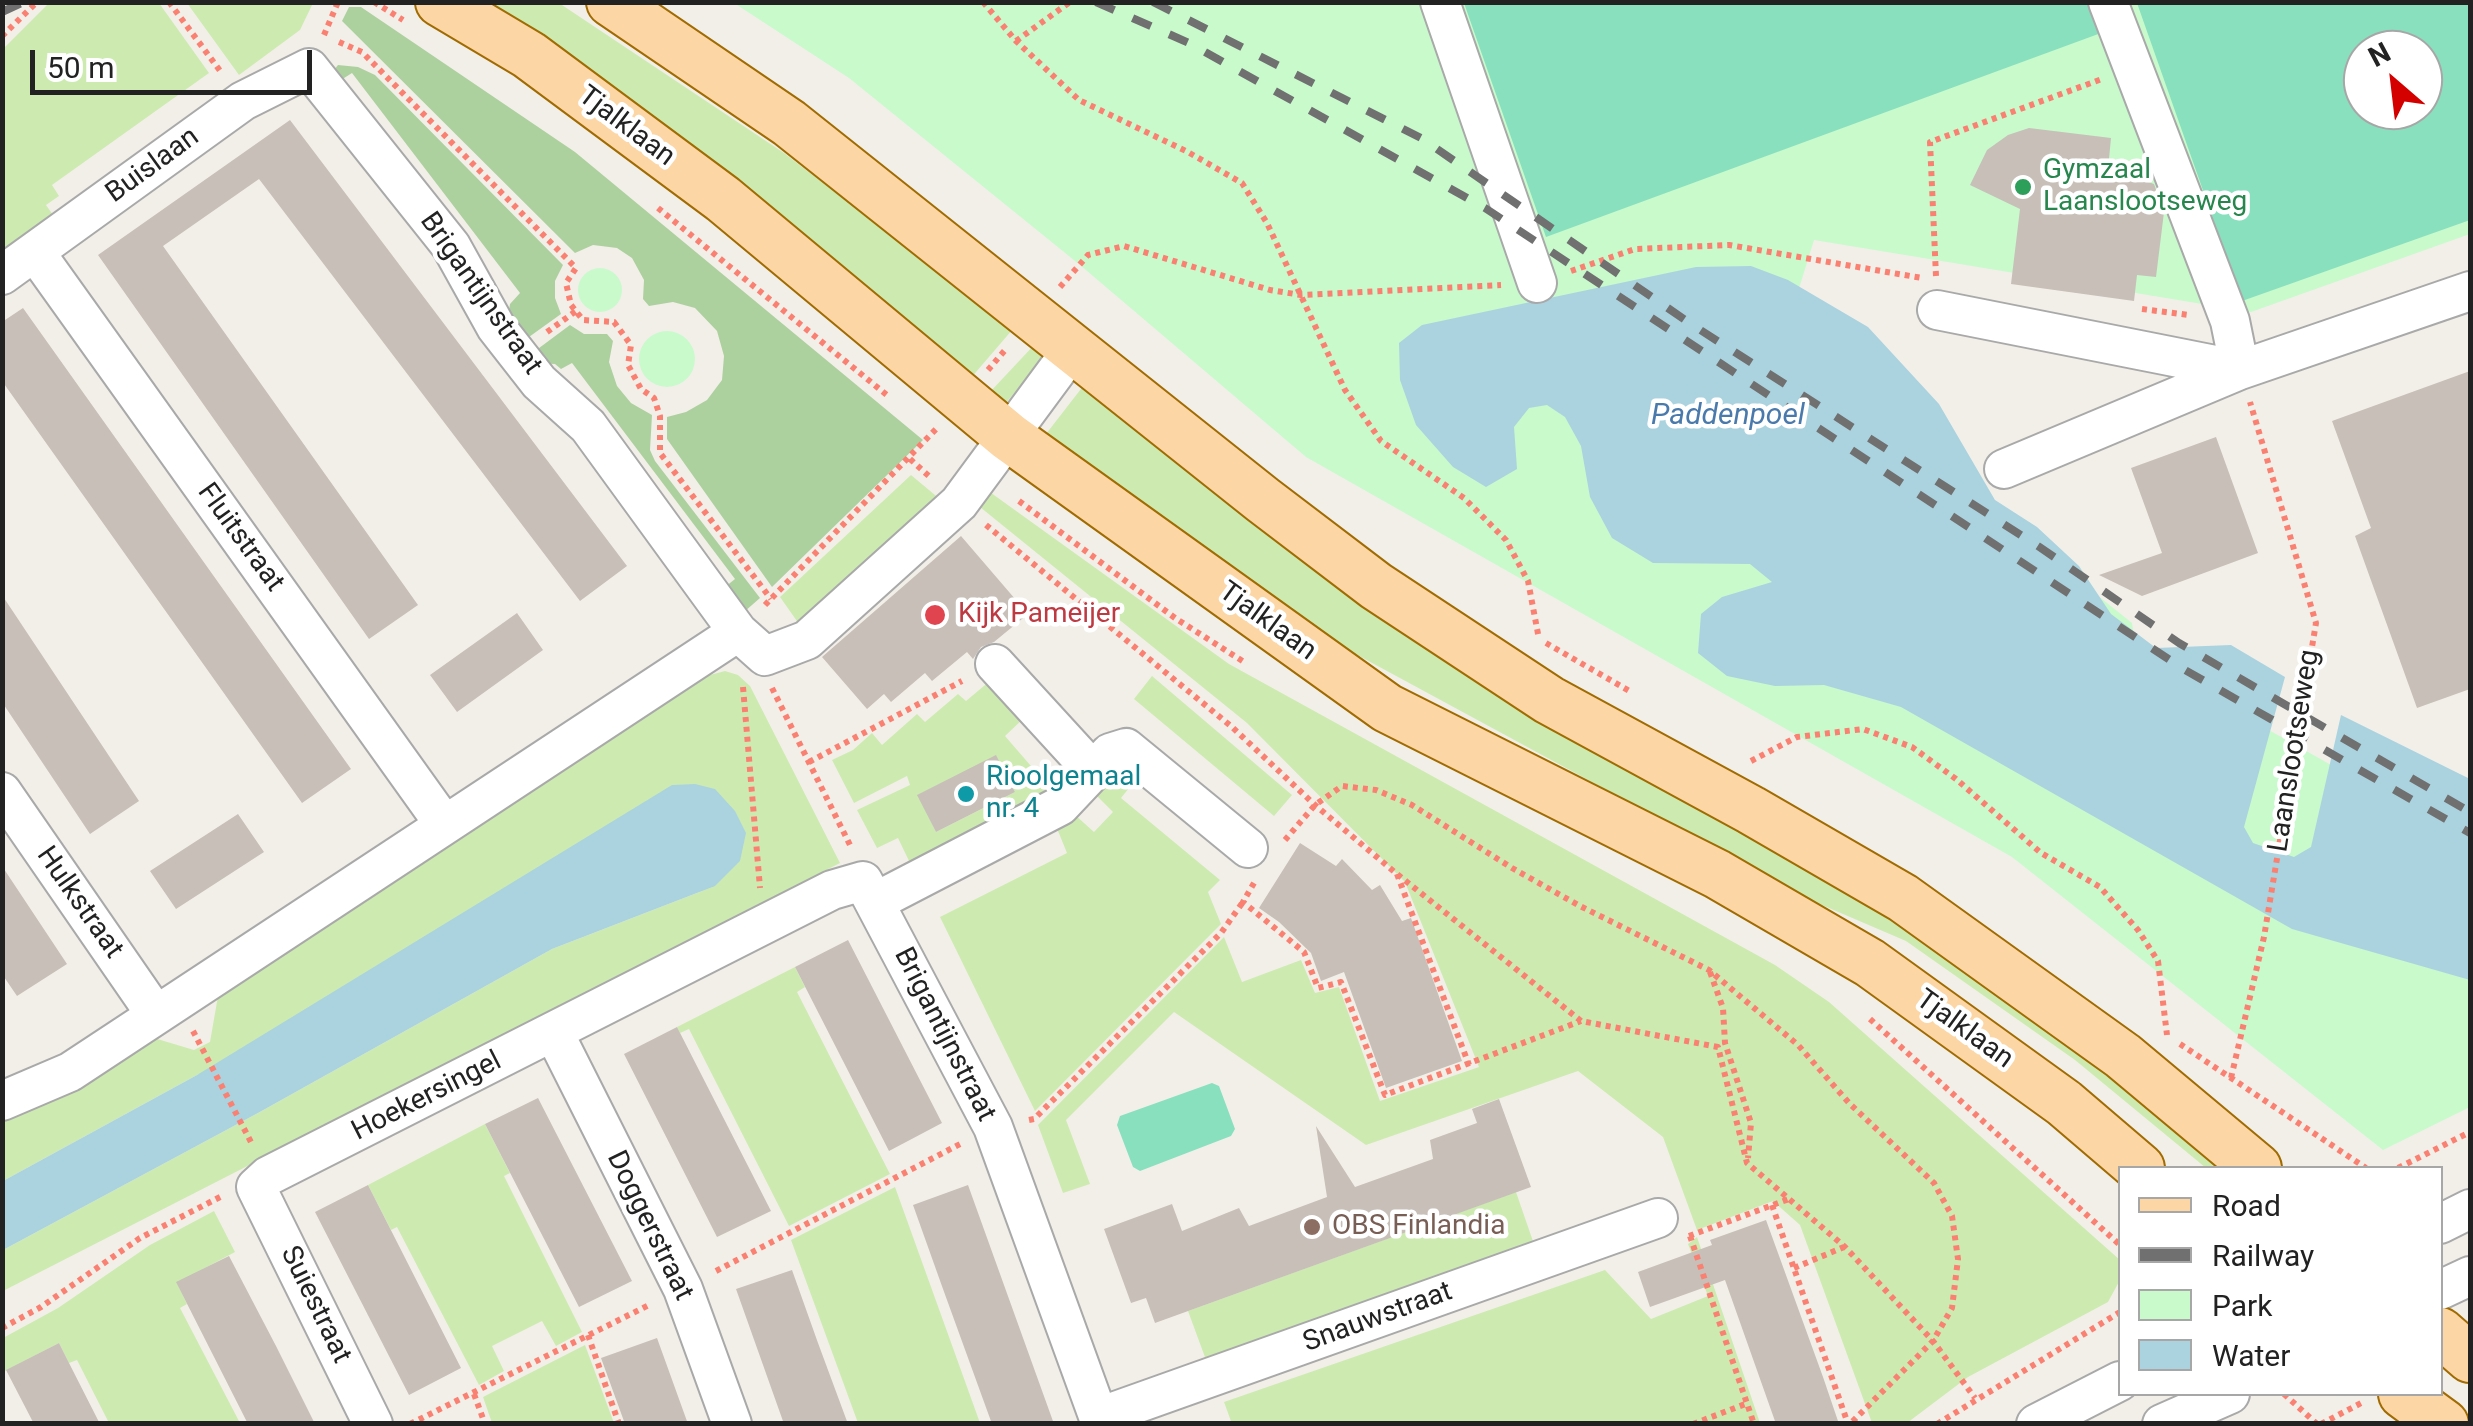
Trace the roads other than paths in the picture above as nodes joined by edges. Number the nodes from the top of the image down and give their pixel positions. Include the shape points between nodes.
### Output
1 (611, 2) edge
2 (1440, 2) edge
3 (2108, 2) edge
4 (423, 12) edge
5 (317, 52) joint
6 (35, 252) junction
7 (2, 275) edge
8 (1538, 282) road end
9 (2470, 291) edge
10 (1937, 310) dead end
11 (1072, 350) junction
12 (2240, 370) junction
13 (996, 455) junction
14 (2004, 469) dead end
15 (751, 644) junction
16 (995, 664) road end
17 (1093, 771) junction
18 (2, 792) edge
19 (444, 824) junction
20 (1262, 857) road end
21 (869, 891) junction
22 (156, 1015) junction
23 (554, 1034) junction
24 (2, 1101) edge
25 (2138, 1166) edge
26 (2255, 1166) edge
27 (256, 1187) joint
28 (2470, 1209) edge
29 (1658, 1218) road end
30 (2443, 1222) edge
31 (2470, 1276) edge
32 (2443, 1289) edge
33 (2443, 1335) edge
34 (2470, 1358) edge
35 (2118, 1382) edge
36 (2225, 1396) edge
37 (2386, 1396) edge
38 (1100, 1420) edge
39 (372, 1424) edge
40 (732, 1424) edge
41 (2036, 1424) edge
42 (2162, 1424) edge
43 (2444, 1424) edge

1 - 11 main road via 789,123
2 - 8 street
3 - 12 street via 2230,321
4 - 13 main road, Tjalklaan via 529,55 723,199
5 - 6 street, Buislaan
5 - 15 street, Brigantijnstraat via 451,246 496,327 540,382 588,426
6 - 7 street, Buislaan
6 - 19 street, Fluitstraat
9 - 12 street
10 - 12 street
11 - 13 street
11 - 26 main road via 1376,586 1549,700 1902,898 2123,1056
12 - 14 street
13 - 15 street via 959,503 807,640
13 - 25 main road, Tjalklaan via 1388,708 1718,874 1870,962 2064,1103
15 - 19 street
16 - 17 street
17 - 20 street via 1110,753 1126,748
17 - 21 street, Hoekersingel via 1060,806
18 - 22 street, Hulkstraat
19 - 22 street
21 - 23 street, Hoekersingel via 832,890
21 - 38 street, Brigantijnstraat via 993,1127
22 - 24 street via 70,1072
23 - 27 street, Hoekersingel
23 - 40 street, Doggerstraat via 683,1288
27 - 39 street, Suiestraat
28 - 30 street
29 - 38 street, Snauwstraat
31 - 32 street
33 - 34 main road
35 - 41 street
36 - 42 street
37 - 43 main road

